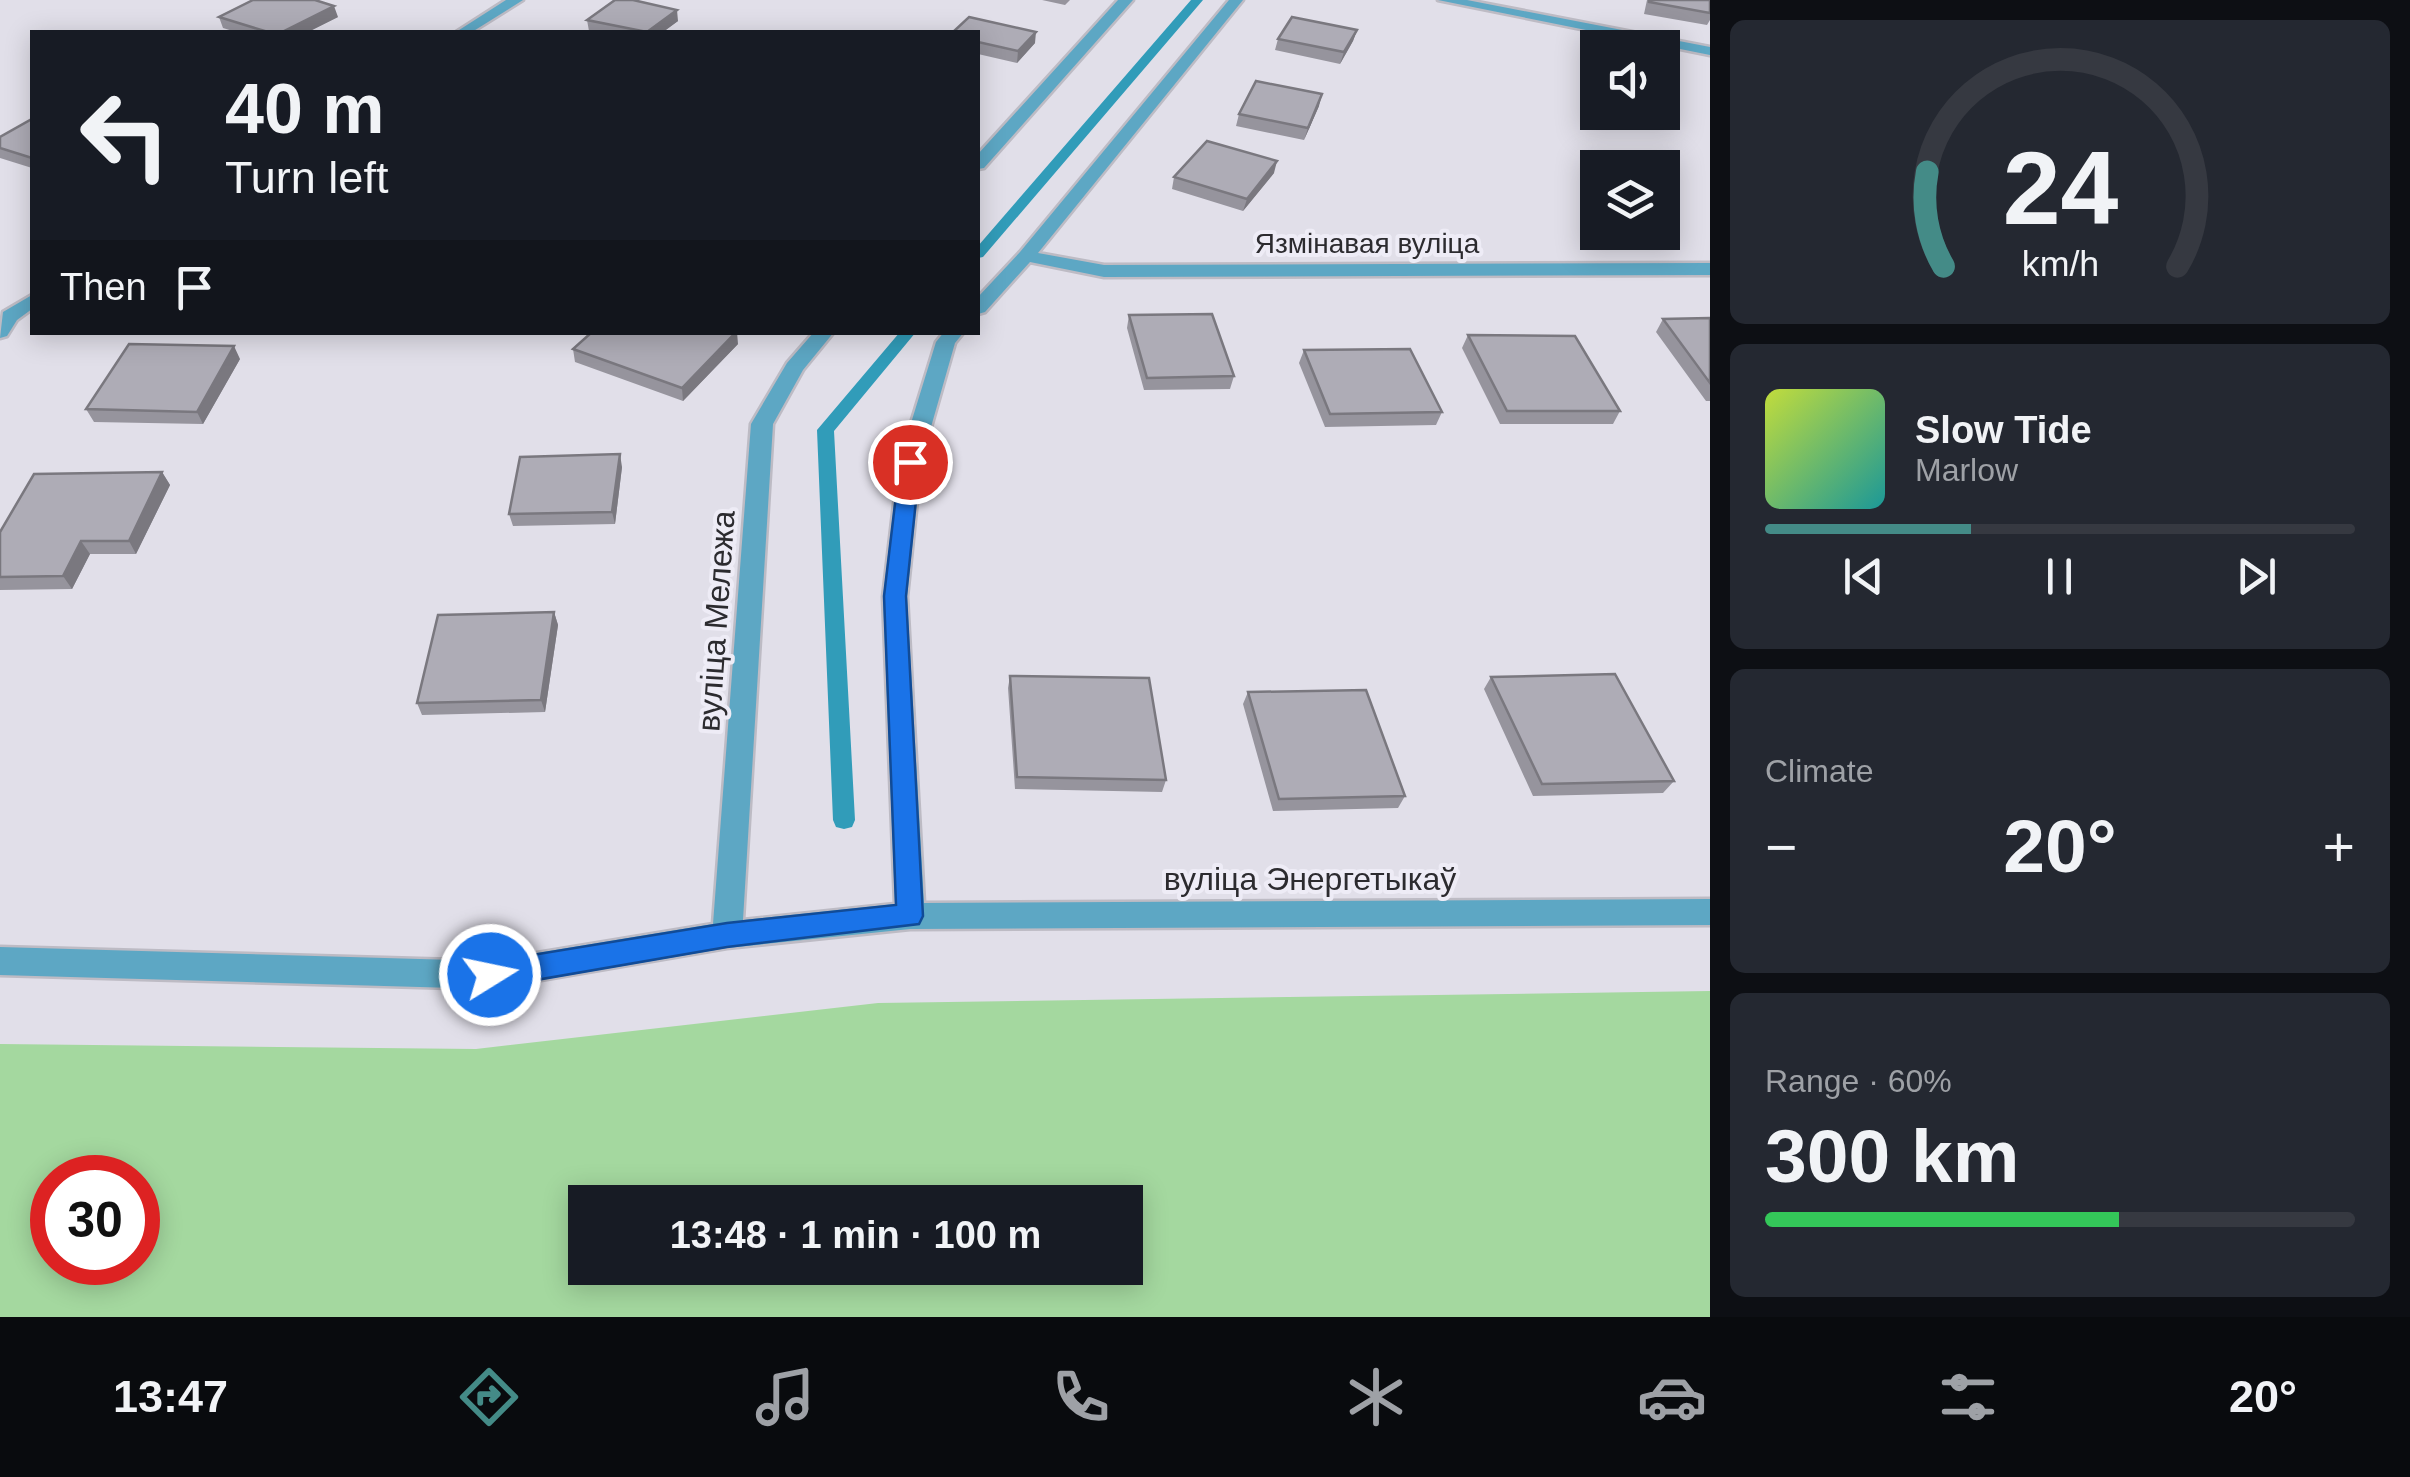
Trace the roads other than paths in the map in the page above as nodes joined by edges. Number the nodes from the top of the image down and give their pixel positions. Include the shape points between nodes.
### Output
1 (516, 0) edge
2 (1126, 0) edge
3 (1236, 0) edge
4 (1446, 0) edge
5 (466, 30) edge
6 (1710, 52) edge
7 (980, 162) edge
8 (1026, 256) junction
9 (1710, 269) edge
10 (30, 302) edge
11 (980, 306) edge
12 (0, 332) edge
13 (822, 335) edge
14 (952, 335) edge
15 (1710, 912) edge
16 (910, 916) junction
17 (727, 935) junction
18 (0, 962) edge

1 - 5 street
2 - 7 street
3 - 8 street
4 - 6 street
8 - 9 street, Язмінавая вуліца via 1104,270
8 - 11 street
10 - 12 street
13 - 17 street, вуліца Мележа via 794,367 762,424
14 - 16 street via 910,462 895,596
15 - 16 street, вуліца Энергетыкаў
16 - 17 street, вуліца Энергетыкаў
17 - 18 street, вуліца Энергетыкаў via 490,975

